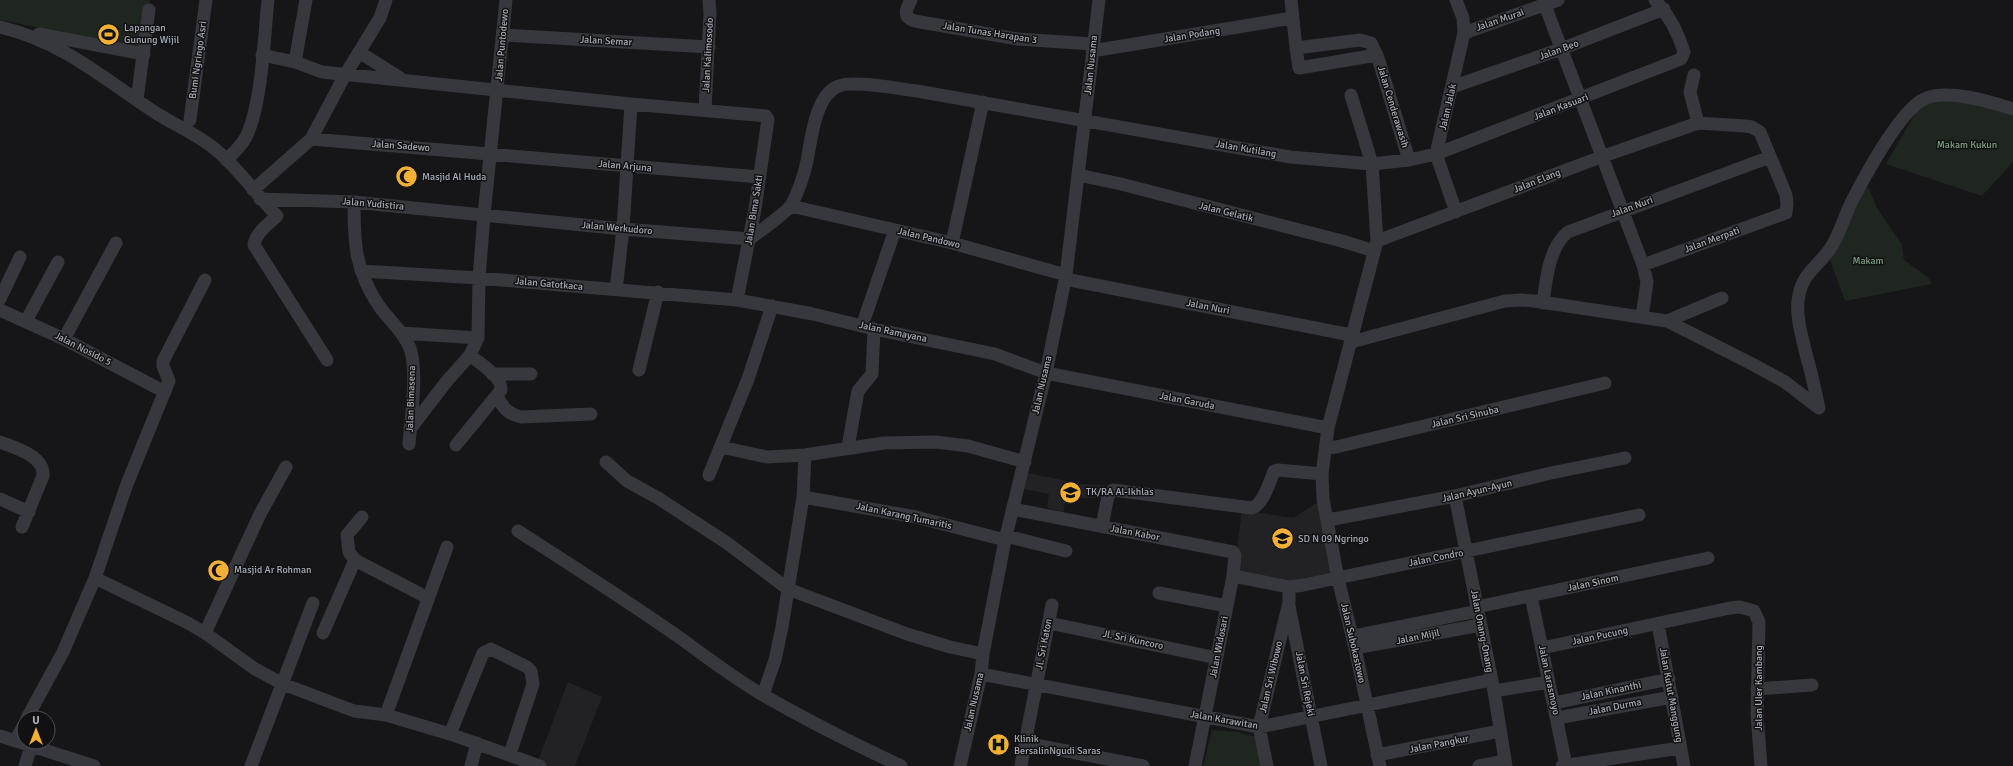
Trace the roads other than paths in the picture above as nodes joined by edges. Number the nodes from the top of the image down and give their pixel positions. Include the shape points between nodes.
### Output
1 (206, 0) edge
2 (268, 0) edge
3 (306, 0) edge
4 (386, 0) edge
5 (506, 0) edge
6 (709, 0) edge
7 (911, 0) edge
8 (1099, 0) edge
9 (1291, 0) edge
10 (1456, 0) edge
11 (1558, 0) edge
12 (1543, 2) edge
13 (1660, 4) edge
14 (149, 10) dead end
15 (1292, 18) junction
16 (0, 27) edge
17 (1464, 33) junction
18 (29, 34) junction
19 (503, 35) junction
20 (709, 47) junction
21 (1093, 48) junction
22 (1296, 48) junction
23 (1561, 49) junction
24 (359, 52) junction
25 (144, 54) junction
26 (262, 55) junction
27 (1377, 55) junction
28 (295, 62) junction
29 (345, 75) junction
30 (1694, 76) dead end
31 (401, 79) junction
32 (1452, 87) junction
33 (498, 91) junction
34 (1351, 95) dead end
35 (1581, 99) junction
36 (137, 100) junction
37 (983, 102) junction
38 (631, 104) junction
39 (2013, 109) edge
40 (705, 110) junction
41 (190, 120) dead end
42 (1085, 122) junction
43 (1698, 123) junction
44 (312, 139) junction
45 (490, 153) junction
46 (1436, 154) junction
47 (1601, 157) junction
48 (1770, 157) junction
49 (226, 160) junction
50 (1409, 160) junction
51 (1372, 164) junction
52 (627, 166) junction
53 (1078, 175) junction
54 (760, 177) junction
55 (256, 194) junction
56 (299, 200) junction
57 (354, 202) junction
58 (791, 206) junction
59 (1622, 211) junction
60 (1456, 212) junction
61 (484, 214) junction
62 (277, 216) junction
63 (623, 229) junction
64 (895, 230) junction
65 (750, 239) junction
66 (116, 243) dead end
67 (952, 243) junction
68 (1376, 246) junction
69 (20, 257) dead end
70 (58, 262) dead end
71 (1643, 265) junction
72 (361, 271) junction
73 (1065, 277) junction
74 (480, 278) junction
75 (205, 280) dead end
76 (616, 290) junction
77 (658, 292) junction
78 (1722, 298) dead end
79 (0, 300) edge
80 (737, 300) junction
81 (1543, 303) junction
82 (772, 306) junction
83 (0, 310) edge
84 (1642, 317) junction
85 (26, 321) junction
86 (1667, 321) junction
87 (868, 328) junction
88 (401, 333) junction
89 (478, 338) junction
90 (1351, 338) junction
91 (64, 339) junction
92 (470, 355) junction
93 (327, 360) dead end
94 (639, 370) dead end
95 (1046, 373) junction
96 (492, 374) junction
97 (532, 374) dead end
98 (1605, 383) dead end
99 (165, 392) junction
100 (497, 396) junction
101 (591, 414) dead end
102 (1328, 428) junction
103 (410, 429) junction
104 (0, 442) edge
105 (409, 444) dead end
106 (456, 445) dead end
107 (721, 447) junction
108 (848, 448) junction
109 (1325, 448) junction
110 (805, 455) junction
111 (1625, 458) dead end
112 (606, 462) dead end
113 (1025, 462) junction
114 (286, 467) dead end
115 (1322, 474) junction
116 (709, 475) dead end
117 (1455, 496) junction
118 (803, 497) junction
119 (0, 499) edge
120 (1013, 509) junction
121 (29, 512) junction
122 (1639, 515) dead end
123 (362, 517) dead end
124 (1328, 520) junction
125 (1102, 526) junction
126 (22, 527) dead end
127 (518, 531) dead end
128 (1005, 538) junction
129 (447, 547) dead end
130 (1066, 551) dead end
131 (1467, 552) junction
132 (1708, 558) dead end
133 (355, 560) junction
134 (1233, 576) junction
135 (94, 578) junction
136 (1338, 579) junction
137 (1289, 587) junction
138 (788, 589) junction
139 (1158, 593) dead end
140 (1531, 596) junction
141 (428, 598) junction
142 (1289, 602) junction
143 (313, 603) dead end
144 (1052, 605) dead end
145 (1228, 606) junction
146 (1477, 609) junction
147 (1754, 611) joint
148 (1048, 623) junction
149 (1658, 624) junction
150 (1481, 625) junction
151 (205, 633) junction
152 (323, 633) dead end
153 (1354, 642) junction
154 (1542, 648) junction
155 (983, 654) junction
156 (1217, 658) junction
157 (981, 674) junction
158 (1669, 679) junction
159 (1550, 682) junction
160 (283, 684) junction
161 (1036, 684) junction
162 (1492, 685) junction
163 (1812, 685) dead end
164 (1757, 689) junction
165 (763, 695) junction
166 (1672, 697) junction
167 (1554, 703) junction
168 (1367, 705) junction
169 (32, 710) edge
170 (386, 715) junction
171 (1310, 716) junction
172 (1205, 717) junction
173 (1557, 718) junction
174 (1259, 727) junction
175 (1500, 731) junction
176 (450, 734) junction
177 (0, 736) edge
178 (15, 741) edge
179 (477, 743) junction
180 (1025, 743) junction
181 (1680, 748) junction
182 (30, 750) edge
183 (44, 750) edge
184 (510, 754) junction
185 (1378, 760) edge
186 (1505, 764) edge
187 (25, 766) edge
188 (94, 766) edge
189 (251, 766) edge
190 (471, 766) edge
191 (540, 766) edge
192 (901, 766) edge
193 (960, 766) edge
194 (1021, 766) edge
195 (1143, 766) edge
196 (1195, 766) edge
197 (1267, 766) edge
198 (1321, 766) edge
199 (1478, 766) edge
200 (1564, 766) edge
201 (1684, 766) edge
202 (1762, 766) edge

1 - 41 street, Bumi Ngringo Asri
2 - 26 street
3 - 28 street
4 - 24 street via 380,18
5 - 19 street, Jalan Puntodewo
6 - 20 street, Jalan Kalimosodo
7 - 21 street, Jalan Tunas Harapan 3 via 906,15 915,21 1018,39
8 - 21 street, Jalan Nusama
9 - 15 street, Jalan Cenderawasih
10 - 17 street, Jalan Jalak via 1463,18
11 - 12 street, Jalan Murai
12 - 17 street, Jalan Murai
12 - 23 street
13 - 23 street, Jalan Beo
13 - 35 street, Jalan Kasuari via 1682,44 1684,56
14 - 25 street
15 - 21 street, Jalan Podang
15 - 22 street, Jalan Cenderawasih
16 - 18 street
17 - 32 street, Jalan Jalak
18 - 25 street
18 - 36 street via 102,74
19 - 20 street, Jalan Semar
19 - 33 street, Jalan Puntodewo
20 - 40 street, Jalan Kalimosodo
21 - 42 street, Jalan Nusama
22 - 27 street, Jalan Cenderawasih via 1360,40 1371,43
22 - 27 street, Jalan Cenderawasih via 1299,68
23 - 32 street, Jalan Beo
23 - 35 street
24 - 29 street
24 - 31 street
25 - 36 street
26 - 28 street
26 - 49 street via 252,123 246,137
27 - 50 street, Jalan Cenderawasih
28 - 29 street via 322,72
29 - 31 street
29 - 44 street
30 - 43 street via 1690,92
31 - 33 street
32 - 46 street, Jalan Jalak
33 - 38 street
33 - 45 street, Jalan Puntodewo
34 - 51 street, Jalan Subokastowo
35 - 46 street, Jalan Kasuari
35 - 47 street
36 - 49 street via 215,149
37 - 42 street, Jalan Kutilang
37 - 58 street, Jalan Kutilang via 910,90 840,85 832,91 816,115 806,162
37 - 67 street
38 - 40 street
38 - 52 street
39 - 86 street via 1966,96 1925,98 1906,116 1886,143 1852,200 1831,248 1802,281 1799,292 1797,303 1800,327 1819,408 1760,368
40 - 54 street, Jalan Bima Sakti via 763,115 768,119
42 - 51 street, Jalan Kutilang via 1290,157
42 - 53 street, Jalan Nusama
43 - 47 street, Jalan Elang
43 - 48 street via 1734,124 1756,128
44 - 45 street, Jalan Sadewo
44 - 55 street
45 - 52 street, Jalan Arjuna
45 - 61 street, Jalan Puntodewo
46 - 50 street, Jalan Kasuari
46 - 60 street
47 - 59 street
47 - 60 street, Jalan Elang
48 - 59 street, Jalan Nuri
48 - 71 street, Jalan Merpati via 1787,203 1786,213
49 - 55 street
50 - 51 street, Jalan Kutilang
51 - 68 street, Jalan Subokastowo
52 - 54 street, Jalan Arjuna
52 - 63 street
53 - 68 street, Jalan Gelatik via 1342,241
53 - 73 street, Jalan Nusama
54 - 65 street, Jalan Bima Sakti
55 - 56 street, Jalan Yudistira
55 - 62 street
56 - 57 street, Jalan Yudistira
56 - 62 street
57 - 61 street, Jalan Yudistira
57 - 72 street, Jalan Bimasena via 355,242
58 - 64 street, Jalan Pandowo
58 - 65 street
59 - 71 street
59 - 81 street, Jalan Nuri via 1577,227 1561,238 1545,283
60 - 68 street, Jalan Elang
61 - 63 street, Jalan Werkudoro
61 - 74 street, Jalan Puntodewo
62 - 93 street via 255,238 254,245
63 - 65 street, Jalan Werkudoro
63 - 76 street
64 - 67 street, Jalan Pandowo
64 - 87 street
65 - 80 street, Jalan Bima Sakti
66 - 91 street
67 - 73 street, Jalan Pandowo
68 - 90 street, Jalan Subokastowo
69 - 79 street
70 - 85 street
71 - 84 street via 1647,282
72 - 74 street, Jalan Gatotkaca
72 - 88 street, Jalan Bimasena via 380,307
73 - 90 street, Jalan Nuri
73 - 95 street, Jalan Nusama
74 - 76 street, Jalan Gatotkaca
74 - 89 street, Jalan Puntodewo
75 - 99 street via 164,361 169,381
76 - 77 street, Jalan Gatotkaca
77 - 80 street, Jalan Gatotkaca
77 - 94 street
78 - 86 street
80 - 82 street, Jalan Ramayana
81 - 84 street
81 - 90 street via 1505,301
82 - 87 street, Jalan Ramayana
82 - 107 street via 748,379
83 - 85 street, Jalan Nosido 5
84 - 86 street
85 - 91 street, Jalan Nosido 5
87 - 95 street, Jalan Ramayana via 995,354
87 - 108 street via 872,370 858,391
88 - 89 street
88 - 103 street, Jalan Bimasena via 410,348 413,370
89 - 92 street
90 - 102 street, Jalan Subokastowo
91 - 99 street, Jalan Nosido 5
92 - 96 street
92 - 103 street
95 - 102 street, Jalan Garuda
95 - 113 street, Jalan Nusama
96 - 97 street
96 - 100 street via 501,385
98 - 109 street, Jalan Sri Sinuba
99 - 135 street via 127,484
100 - 101 street via 510,414 521,417
100 - 106 street
102 - 109 street, Jalan Subokastowo
103 - 105 street, Jalan Bimasena
104 - 121 street via 38,460 42,465 43,476
107 - 110 street via 767,457
107 - 116 street
108 - 110 street
108 - 113 street via 892,442 936,442 968,446
109 - 115 street, Jalan Subokastowo
110 - 118 street
111 - 117 street, Jalan Ayun-Ayun
112 - 138 street via 627,481 727,543
113 - 120 street, Jalan Nusama
114 - 151 street via 260,514
115 - 124 street, Jalan Subokastowo via 1323,499
115 - 125 street via 1274,471 1260,502 1252,508 1113,490 1108,496
117 - 124 street, Jalan Ayun-Ayun
117 - 131 street, Jalan Onang-Onang
118 - 128 street, Jalan Karang Tumaritis via 916,517
118 - 138 street
119 - 121 street
120 - 125 street, Jalan Kabor
120 - 128 street, Jalan Nusama
121 - 126 street
122 - 131 street, Jalan Condro
123 - 133 street via 347,535 349,552
124 - 136 street, Jalan Subokastowo
125 - 134 street, Jalan Kabor via 1234,552
127 - 165 street
128 - 130 street, Jalan Karang Tumaritis
128 - 155 street, Jalan Nusama
129 - 141 street
131 - 136 street, Jalan Condro
131 - 146 street, Jalan Onang-Onang
132 - 140 street, Jalan Sinom
133 - 141 street
133 - 152 street
134 - 137 street, Jalan Condro
134 - 145 street, Jalan Widosari
135 - 151 street
135 - 169 street via 62,652
136 - 137 street, Jalan Condro
136 - 153 street, Jalan Subokastowo
137 - 142 street, Jalan Sri Wibowo
138 - 155 street via 907,634
138 - 165 street via 775,660
139 - 145 street
140 - 146 street, Jalan Sinom
140 - 154 street, Jalan Larasmoyo
141 - 170 street
142 - 171 street, Jalan Sri Rejeki
142 - 174 street, Jalan Sri Wibowo
143 - 160 street
144 - 148 street, Jl. Sri Katon
145 - 156 street, Jalan Widosari
146 - 150 street, Jalan Onang-Onang
146 - 153 street, Jalan Sinom
147 - 149 street, Jalan Pucung via 1740,607 1730,608
147 - 164 street, Jalan Uler Kambang via 1759,622
148 - 156 street, Jl. Sri Kuncoro
148 - 161 street, Jl. Sri Katon
149 - 154 street, Jalan Pucung
149 - 158 street, Jalan Kutut Manggung
150 - 153 street, Jalan Mijil
150 - 162 street, Jalan Onang-Onang
151 - 160 street via 255,669
153 - 168 street, Jalan Subokastowo
154 - 159 street, Jalan Larasmoyo
155 - 157 street, Jalan Nusama
156 - 172 street, Jalan Widosari
157 - 161 street, Jalan Karawitan
157 - 193 street, Jalan Nusama
158 - 166 street, Jalan Kutut Manggung
158 - 167 street, Jalan Kinanthi
159 - 162 street, Jalan Karawitan
159 - 167 street, Jalan Larasmoyo
160 - 170 street via 354,711
160 - 189 street
161 - 172 street, Jalan Karawitan
161 - 180 street, Jl. Sri Katon
162 - 168 street, Jalan Karawitan
162 - 175 street, Jalan Onang-Onang
163 - 164 street
164 - 202 street, Jalan Uler Kambang
165 - 192 street
166 - 173 street, Jalan Durma
166 - 181 street, Jalan Kutut Manggung
167 - 173 street, Jalan Larasmoyo
168 - 171 street, Jalan Karawitan
168 - 185 street, Jalan Subokastowo
170 - 176 street
171 - 174 street, Jalan Karawitan
171 - 198 street, Jalan Sri Rejeki
172 - 174 street, Jalan Karawitan
172 - 196 street, Jalan Widosari
173 - 200 street, Jalan Larasmoyo
174 - 197 street, Jalan Sri Wibowo
175 - 185 street, Jalan Pangkur
175 - 186 street, Jalan Onang-Onang
176 - 179 street
176 - 184 street via 483,653 491,649 527,667 533,676
177 - 178 street
179 - 184 street
179 - 190 street
180 - 194 street, Jl. Sri Katon
180 - 195 street
181 - 200 street
181 - 201 street, Jalan Kutut Manggung
182 - 187 street
183 - 188 street
184 - 191 street
186 - 199 street

